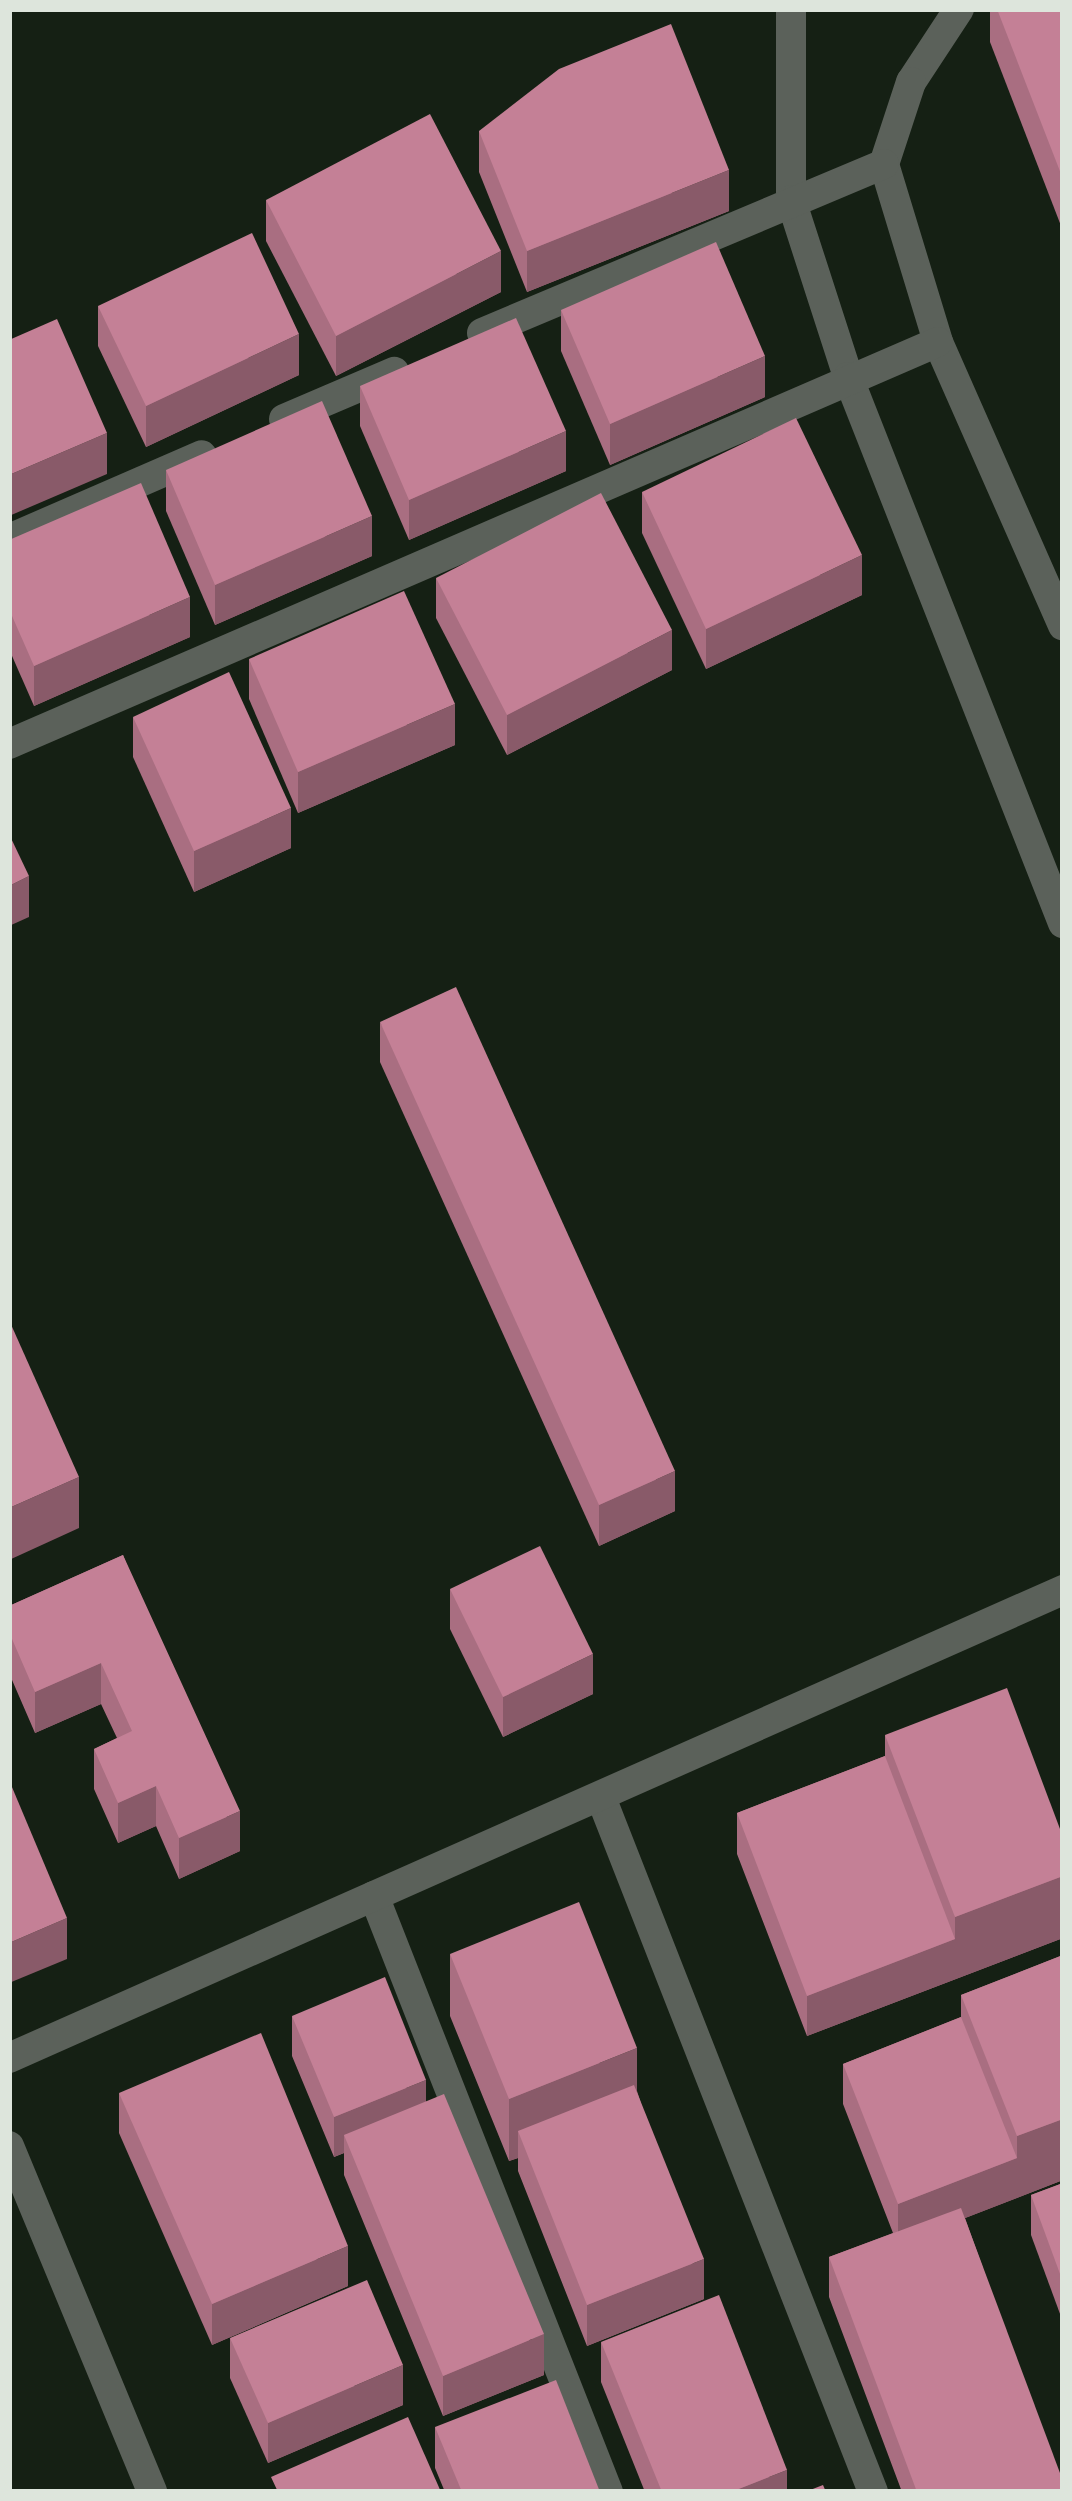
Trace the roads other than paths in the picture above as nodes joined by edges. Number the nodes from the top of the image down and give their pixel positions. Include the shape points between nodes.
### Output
1 (791, 9) edge
2 (958, 9) edge
3 (884, 164) junction
4 (791, 200) junction
5 (938, 342) junction
6 (848, 377) junction
7 (9, 539) edge
8 (1063, 626) edge
9 (9, 745) edge
10 (1063, 923) edge
11 (1063, 1590) edge
12 (602, 1800) junction
13 (374, 1896) junction
14 (9, 2058) edge
15 (9, 2146) edge
16 (152, 2492) edge
17 (608, 2492) edge
18 (873, 2492) edge

1 - 4 street
2 - 3 street via 911,82
3 - 4 street
3 - 5 street
4 - 6 street
4 - 7 street
5 - 6 street
5 - 8 street
6 - 9 street
6 - 10 street
11 - 12 street
12 - 13 street
12 - 18 street
13 - 14 street
13 - 17 street
15 - 16 street

